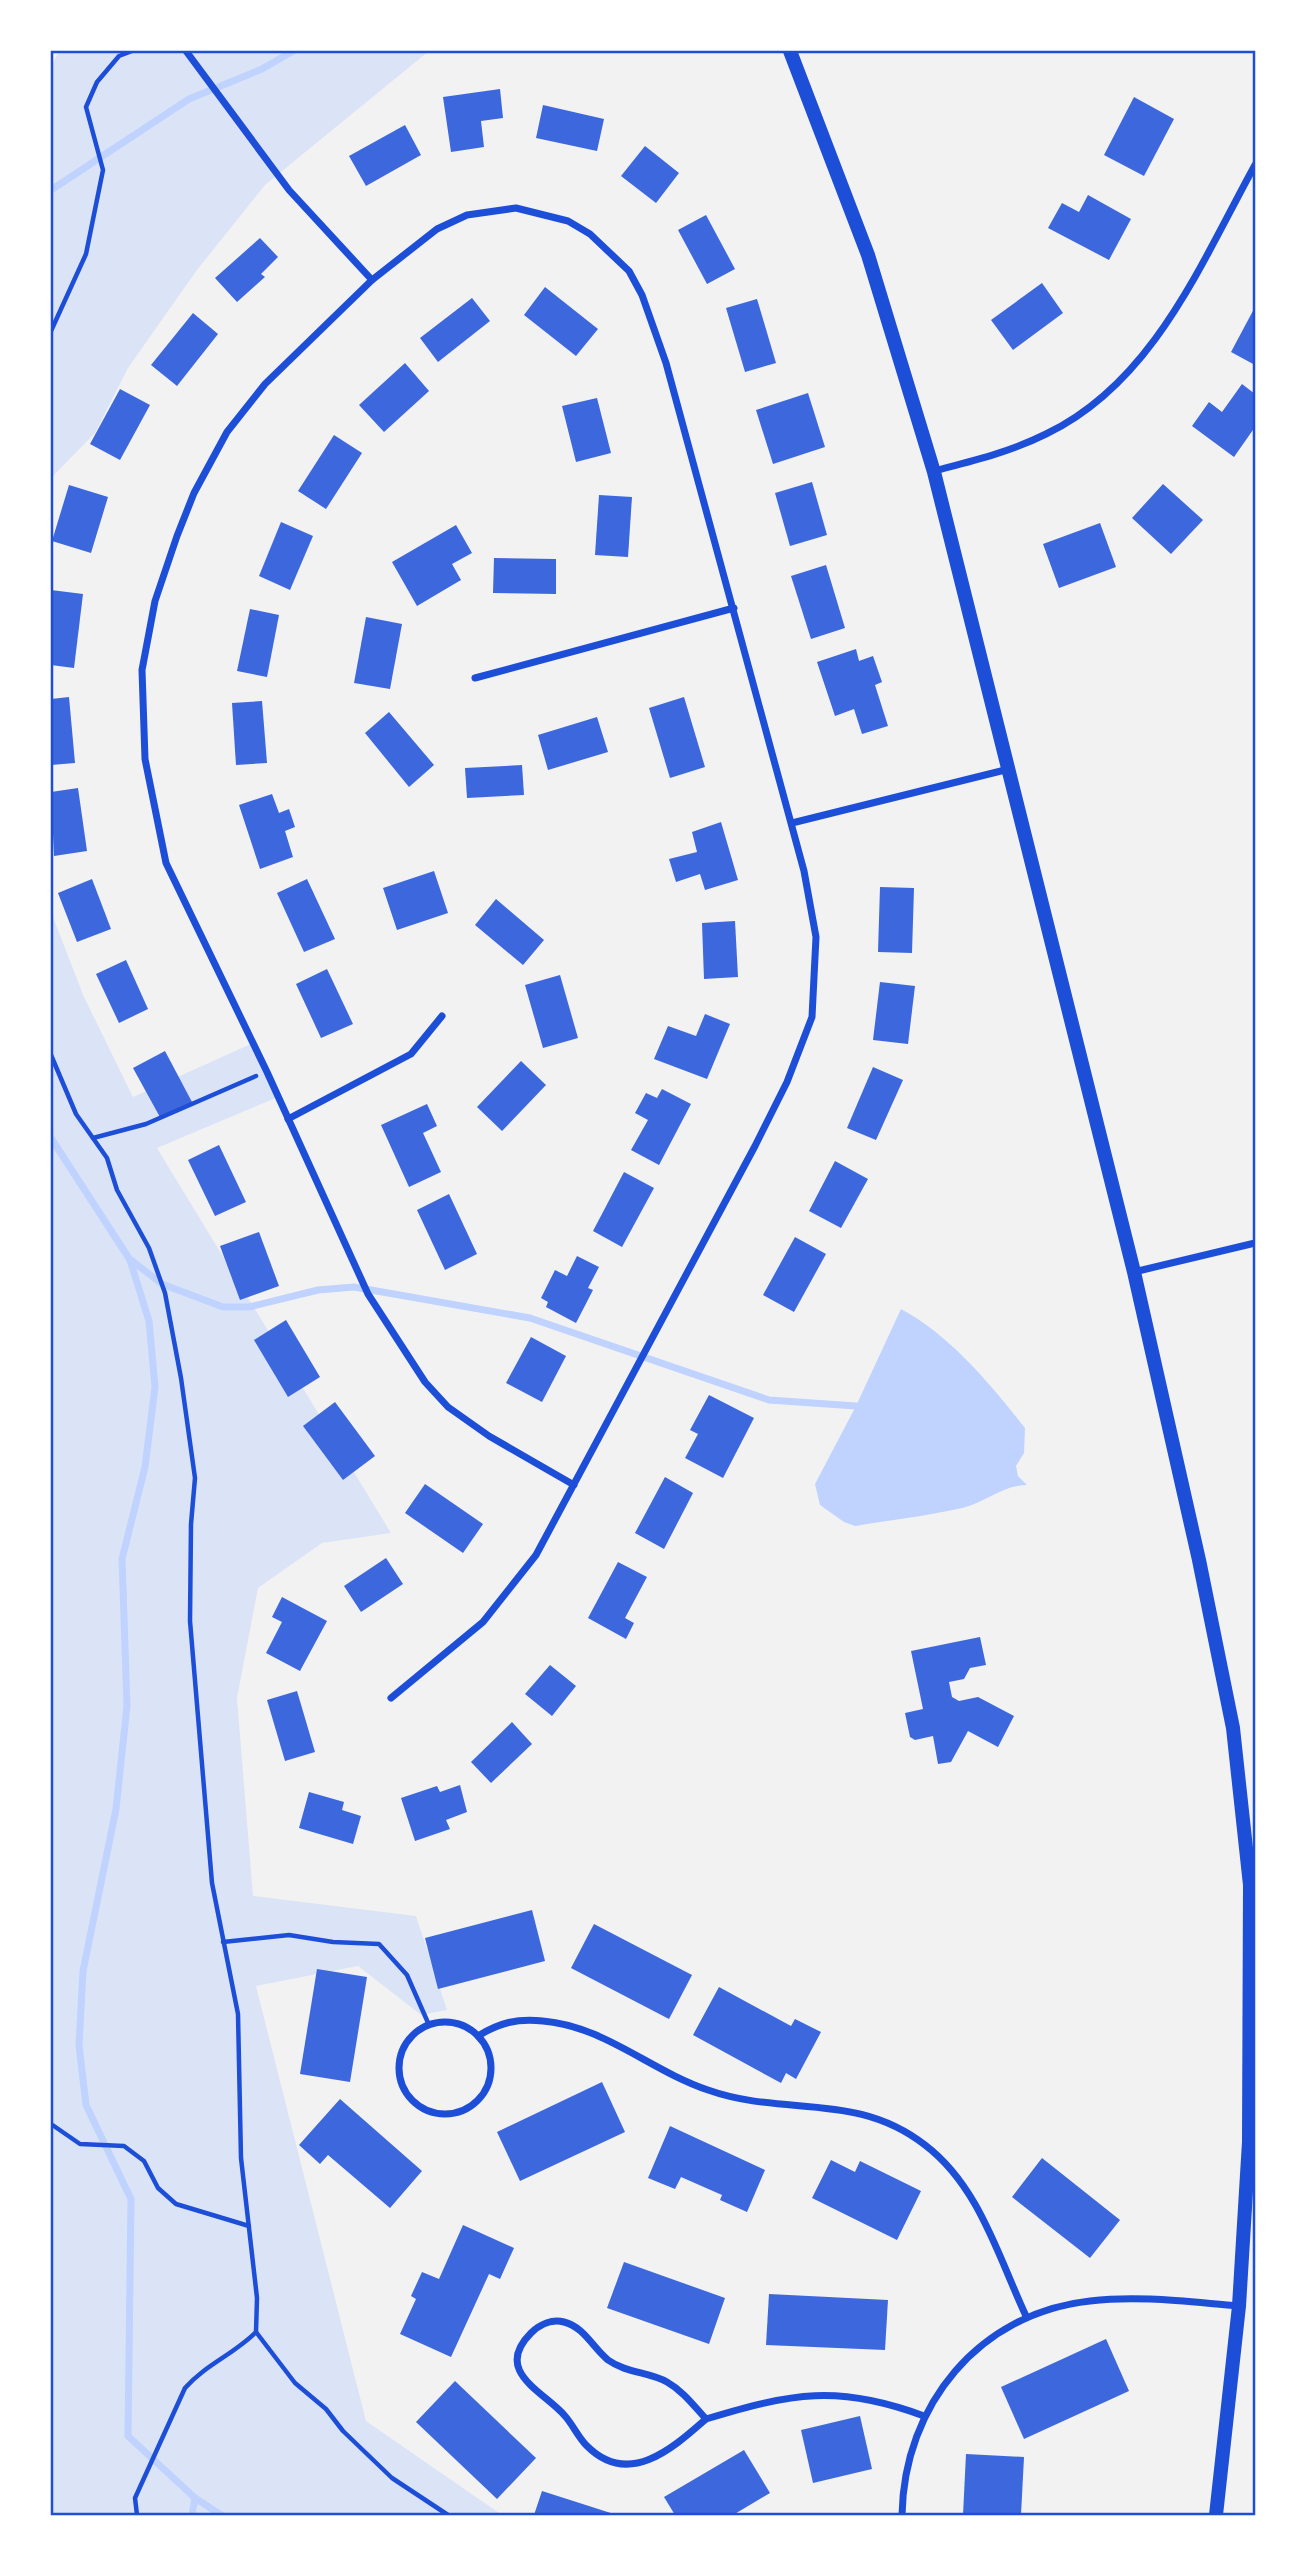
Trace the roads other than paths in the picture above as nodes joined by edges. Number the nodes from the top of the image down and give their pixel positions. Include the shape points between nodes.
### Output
1 (186, 51) edge
2 (790, 51) edge
3 (1255, 165) edge
4 (372, 280) junction
5 (934, 472) junction
6 (734, 608) junction
7 (475, 678) dead end
8 (1009, 769) junction
9 (792, 823) junction
10 (442, 1016) dead end
11 (288, 1119) junction
12 (1255, 1243) edge
13 (1134, 1272) junction
14 (575, 1485) junction
15 (391, 1698) dead end
16 (478, 2036) junction
17 (1239, 2306) junction
18 (1026, 2316) junction
19 (924, 2416) junction
20 (706, 2419) junction
21 (902, 2515) edge
22 (1216, 2515) edge

1 - 4 street via 289,190
2 - 5 main road via 867,255
3 - 5 street via 1183,295 1131,370 1089,407 1048,433
4 - 6 street via 437,229 491,210 542,212 568,221 609,249 629,271 666,363
4 - 11 street via 265,384 228,432 194,493 177,536 155,601 142,670 145,759 166,863
5 - 8 main road
6 - 7 street
6 - 9 street
8 - 9 street
8 - 13 main road
9 - 14 street via 816,937 812,1017 755,1146
10 - 11 street via 411,1054
11 - 14 street via 368,1294 425,1382 448,1407 489,1436
12 - 13 street
13 - 17 main road via 1219,1653 1249,1862 1250,2141
14 - 15 street via 536,1555 483,1622
16 - 16 street via 491,2063 485,2092 463,2111 449,2115 434,2114 409,2098 398,2071 406,2043 429,2025 455,2023
16 - 18 street via 498,2024 544,2021 608,2039 670,2075 711,2092 776,2106 845,2109 898,2127 943,2160 971,2194
17 - 18 street via 1146,2298 1090,2301
17 - 22 main road
18 - 19 street via 966,2358
19 - 20 street via 883,2401 831,2394 775,2400
19 - 21 street via 909,2462
20 - 20 street via 668,2382 609,2361 579,2329 565,2322 538,2327 520,2350 518,2365 523,2379 603,2457 634,2464 650,2461

